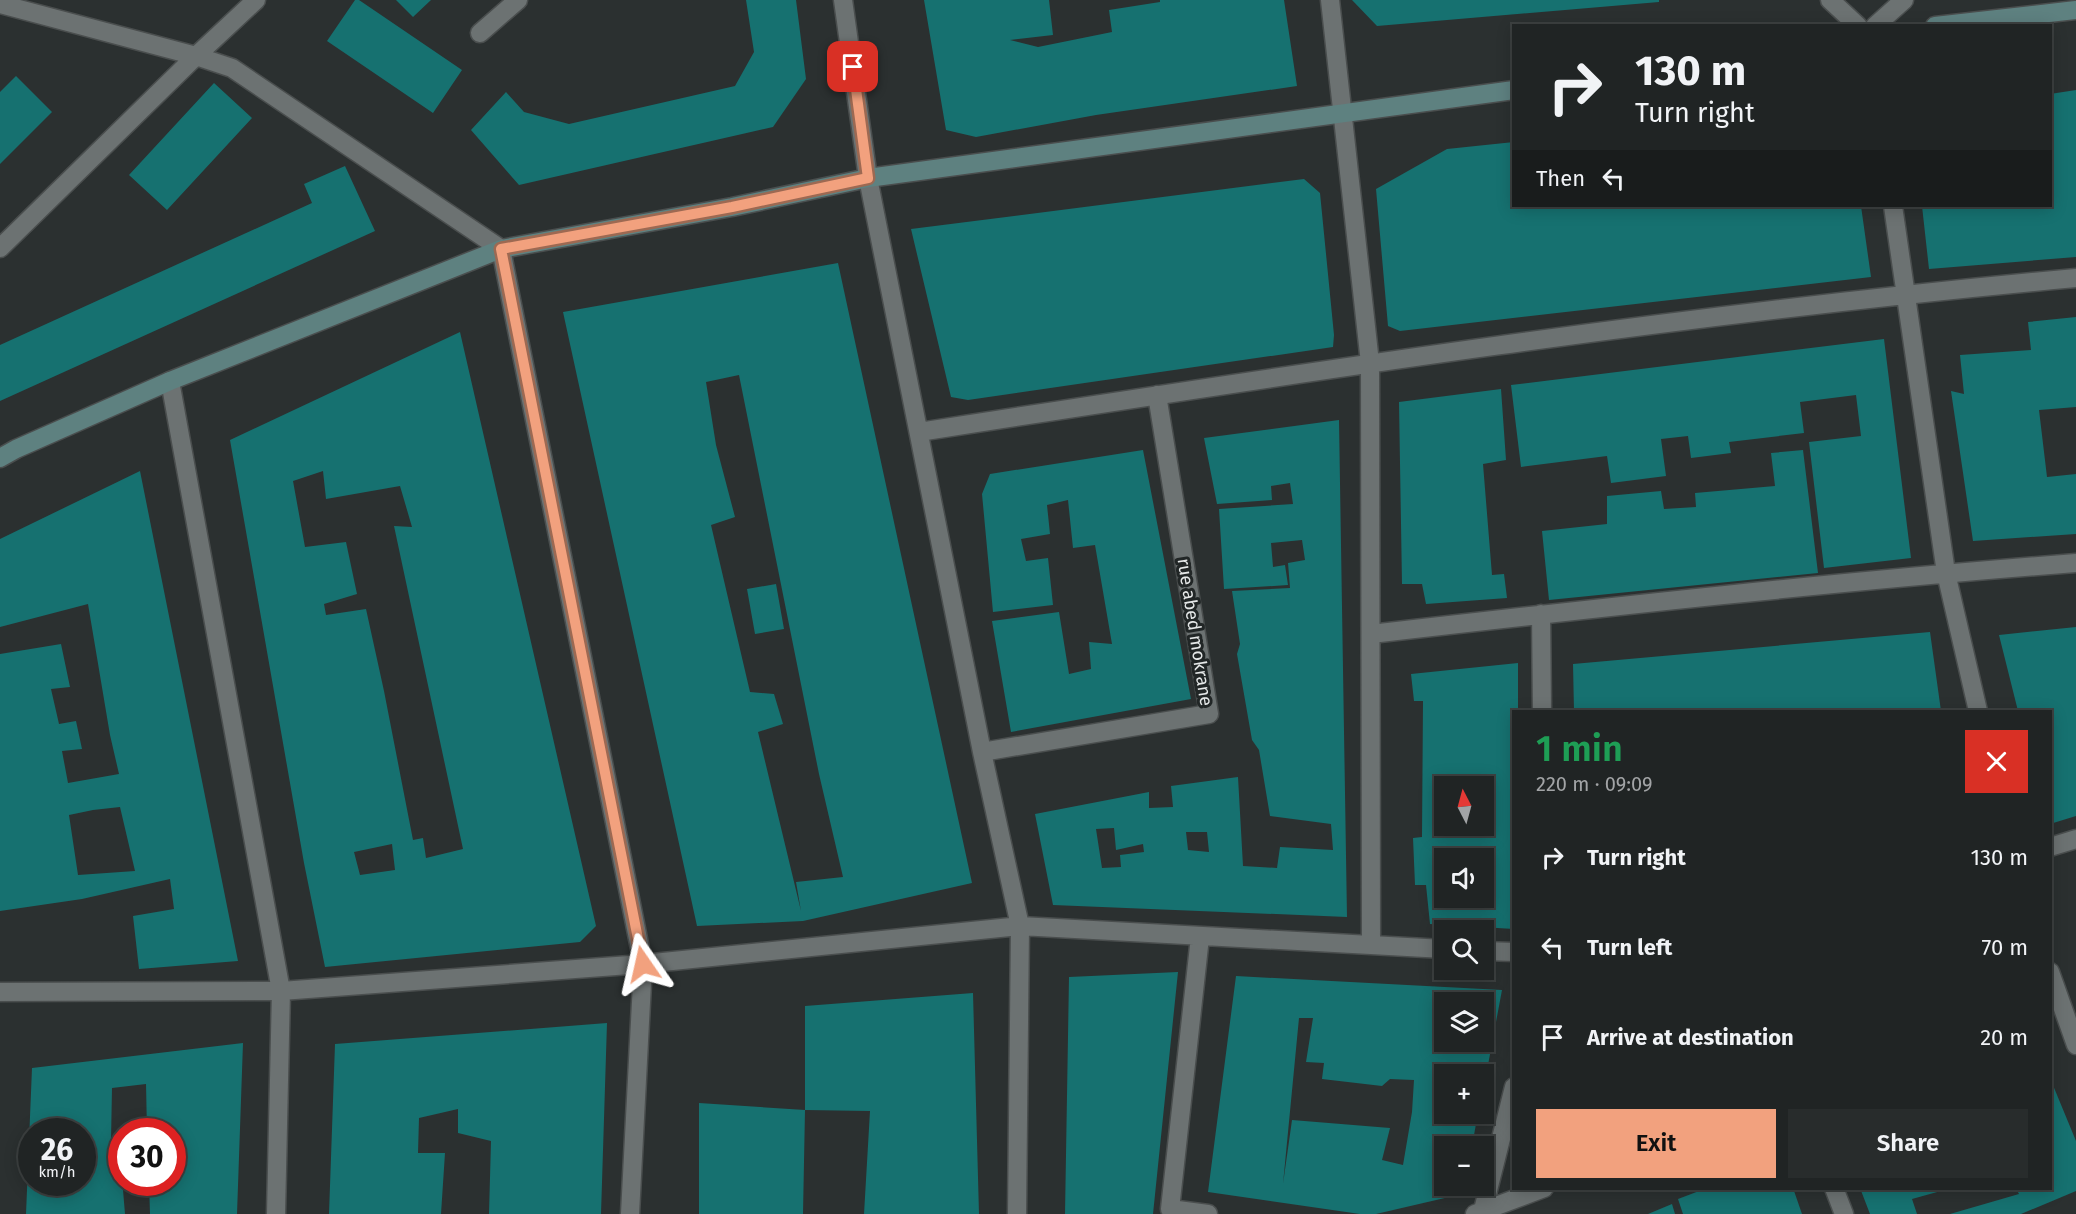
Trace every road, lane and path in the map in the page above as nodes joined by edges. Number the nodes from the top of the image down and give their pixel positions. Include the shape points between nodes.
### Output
1 (256, 0) edge
2 (518, 0) edge
3 (843, 0) edge
4 (1330, 0) edge
5 (1830, 0) edge
6 (1904, 0) edge
7 (0, 4) edge
8 (2076, 10) edge
9 (1856, 24) edge
10 (1877, 24) edge
11 (1953, 24) edge
12 (480, 33) dead end
13 (196, 56) junction
14 (1512, 90) edge
15 (1341, 114) junction
16 (868, 178) junction
17 (1893, 207) edge
18 (0, 248) edge
19 (501, 249) junction
20 (2076, 278) edge
21 (1906, 294) junction
22 (1370, 363) junction
23 (170, 381) junction
24 (1157, 395) junction
25 (919, 432) junction
26 (0, 458) edge
27 (2076, 563) edge
28 (1946, 573) junction
29 (1541, 614) junction
30 (1371, 634) junction
31 (1542, 710) edge
32 (1978, 710) edge
33 (982, 752) junction
34 (2076, 839) edge
35 (2052, 846) edge
36 (1020, 926) junction
37 (1200, 937) junction
38 (1371, 944) junction
39 (1434, 948) edge
40 (1494, 951) edge
41 (1512, 952) edge
42 (643, 964) junction
43 (2052, 978) edge
44 (281, 991) junction
45 (0, 992) edge
46 (2076, 1045) edge
47 (1512, 1094) edge
48 (1539, 1190) edge
49 (1835, 1190) edge
50 (1480, 1213) edge
51 (276, 1214) edge
52 (630, 1214) edge
53 (1017, 1214) edge
54 (1208, 1214) edge
55 (1844, 1214) edge

1 - 13 street
2 - 12 street
3 - 16 street
4 - 15 street
5 - 9 street
6 - 10 street
7 - 13 street
8 - 11 street
13 - 18 street
13 - 19 street via 232,68
14 - 15 street
15 - 16 street
15 - 22 street
16 - 19 street
16 - 25 street
17 - 21 street
19 - 23 street
19 - 42 street
20 - 21 street
21 - 22 street
21 - 28 street
22 - 24 street
22 - 30 street
23 - 26 street
23 - 44 street
24 - 25 street
24 - 33 street, rue abed mokrane via 1209,714
25 - 33 street
27 - 28 street
28 - 29 street
28 - 32 street
29 - 30 street
29 - 31 street
30 - 38 street
33 - 36 street
34 - 35 street
36 - 37 street
36 - 42 street
36 - 53 street
37 - 38 street
37 - 54 street via 1170,1209
38 - 39 street
40 - 41 street
42 - 44 street
42 - 52 street
43 - 46 street
44 - 45 street
44 - 51 street
47 - 50 street
48 - 50 street
49 - 55 street

